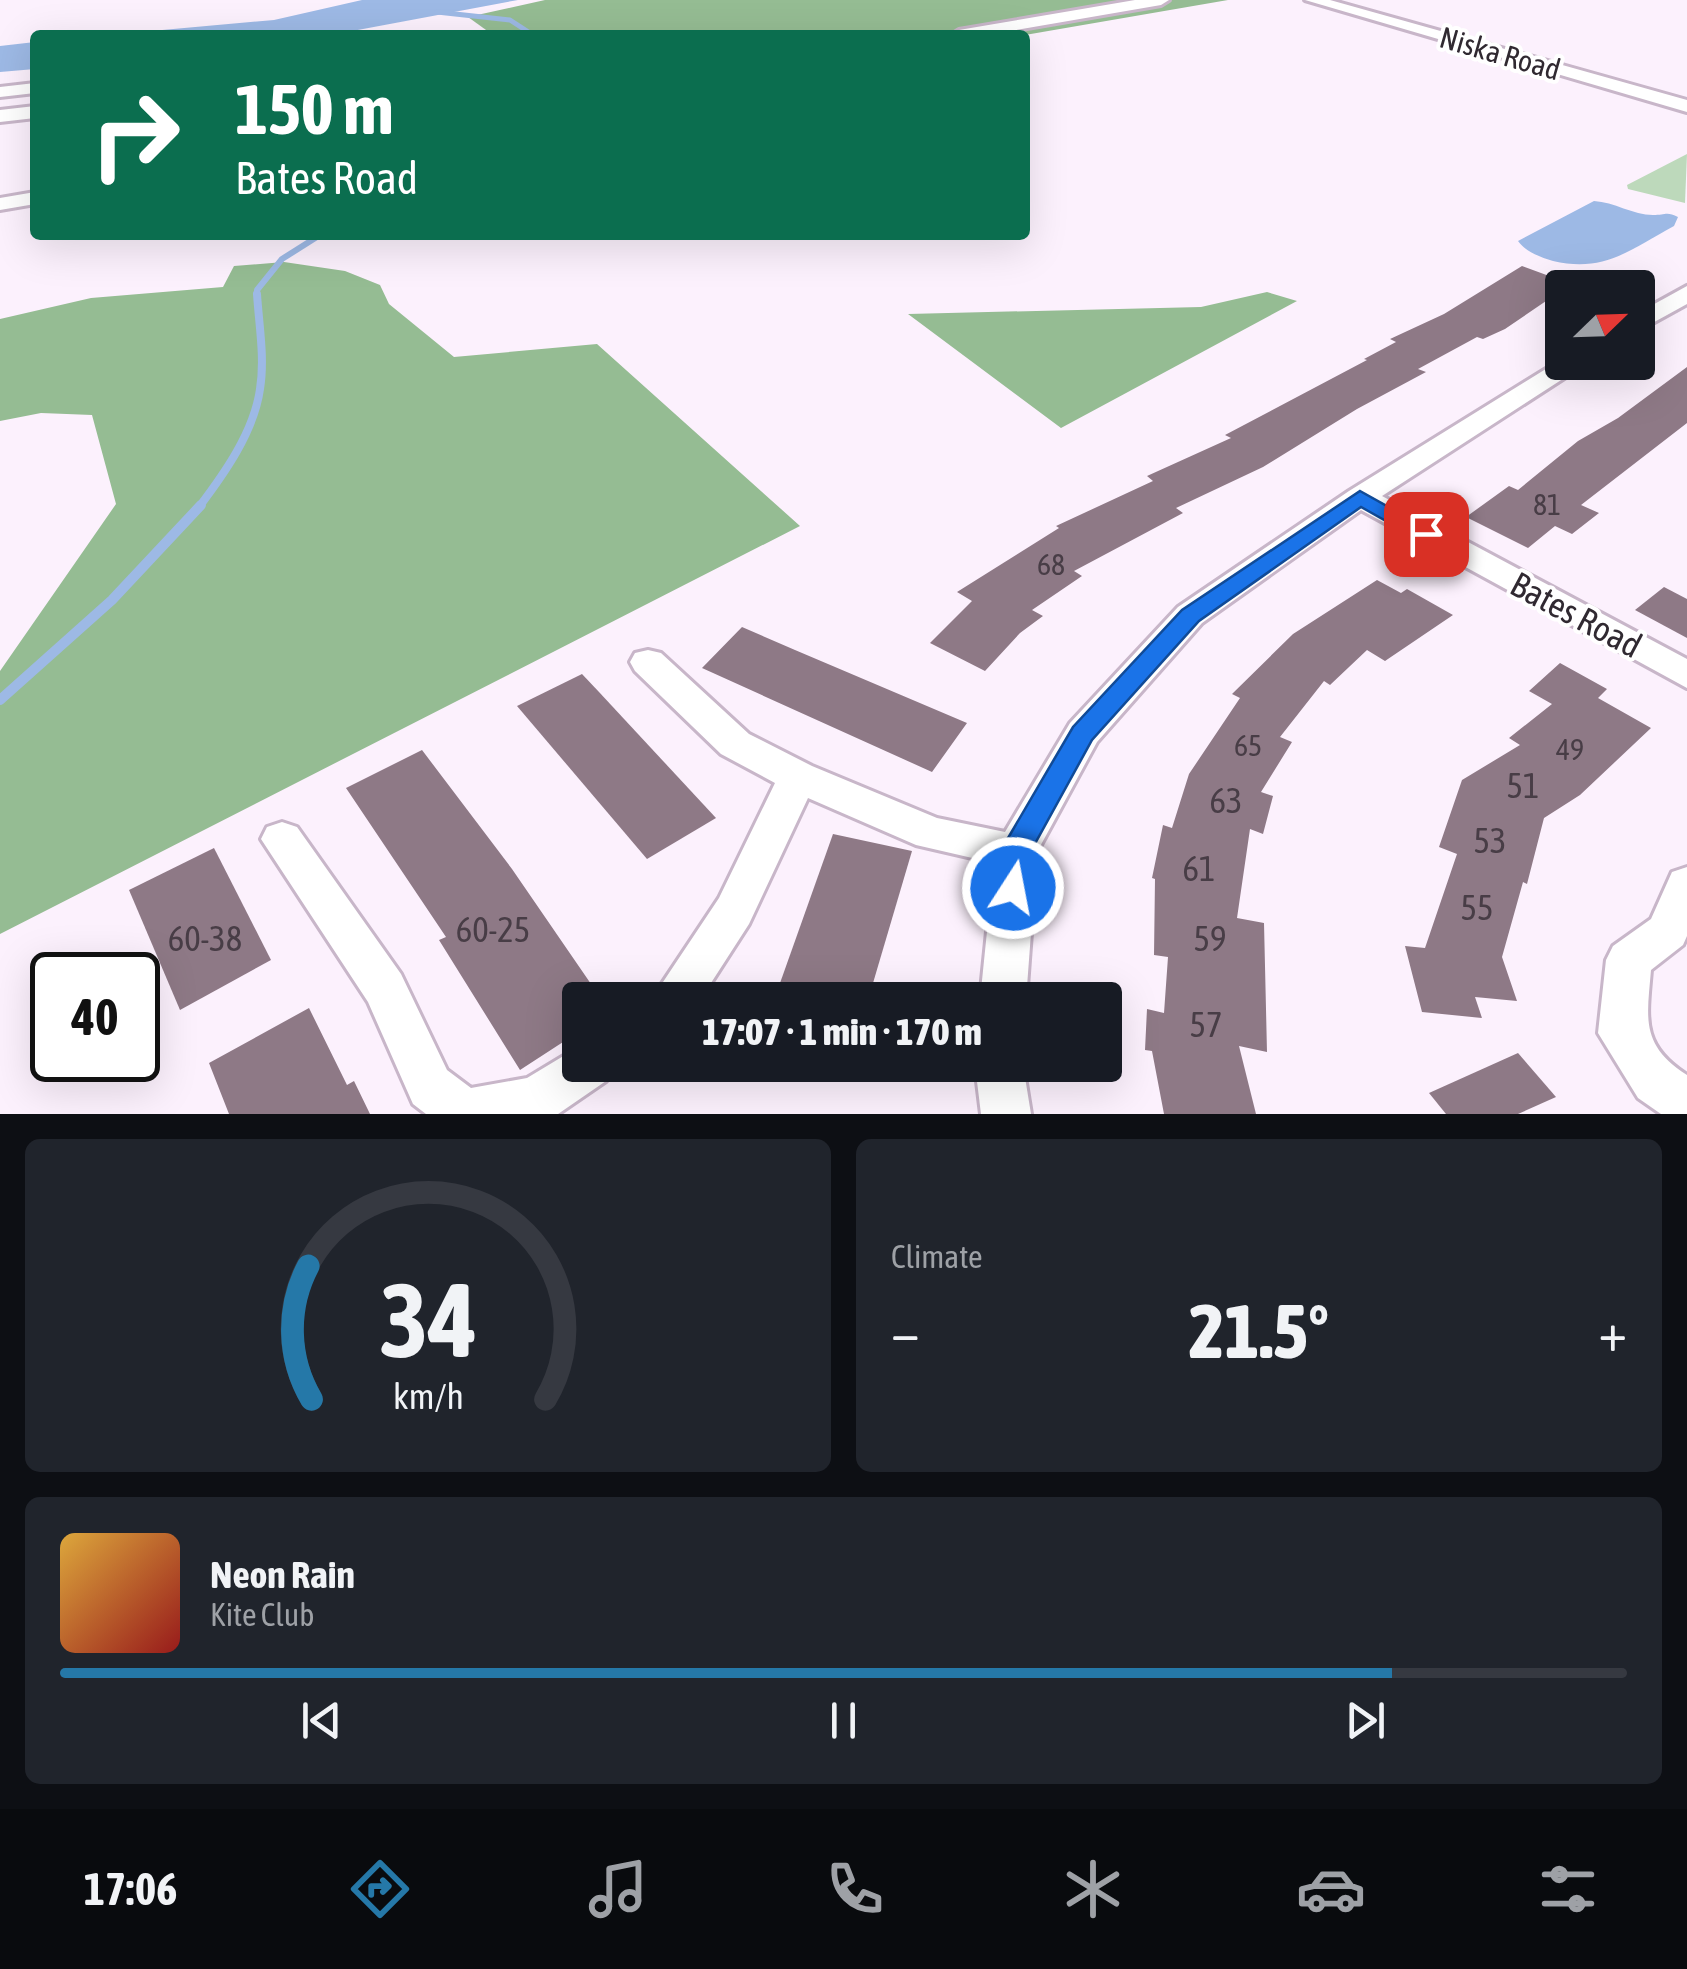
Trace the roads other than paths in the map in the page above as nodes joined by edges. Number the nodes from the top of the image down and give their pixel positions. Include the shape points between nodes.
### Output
1 (1161, 0) edge
2 (1313, 0) edge
3 (987, 30) edge
4 (30, 89) edge
5 (0, 92) edge
6 (1687, 106) edge
7 (30, 113) edge
8 (0, 116) edge
9 (30, 181) edge
10 (0, 186) edge
11 (30, 199) edge
12 (0, 204) edge
13 (1687, 293) edge
14 (1655, 313) edge
15 (1547, 380) edge
16 (1360, 497) junction
17 (648, 662) dead end
18 (1687, 675) edge
19 (798, 777) junction
20 (282, 840) dead end
21 (1016, 850) junction
22 (1687, 886) edge
23 (1677, 941) edge
24 (686, 982) edge
25 (1005, 982) edge
26 (563, 1082) edge
27 (1001, 1082) edge
28 (1687, 1103) edge
29 (1006, 1114) edge

1 - 3 street
2 - 6 street, Niska Road
4 - 5 street
7 - 8 street
9 - 10 street
11 - 12 street
13 - 14 street
15 - 16 street
16 - 18 street, Bates Road
16 - 21 street via 1190,616 1082,734
17 - 19 street via 735,744
19 - 21 street via 931,833
19 - 24 street via 734,910
20 - 26 street via 385,989 430,1087 464,1113 536,1100
21 - 25 street
22 - 23 street
23 - 28 street via 1629,960 1622,1032 1656,1082
27 - 29 street

